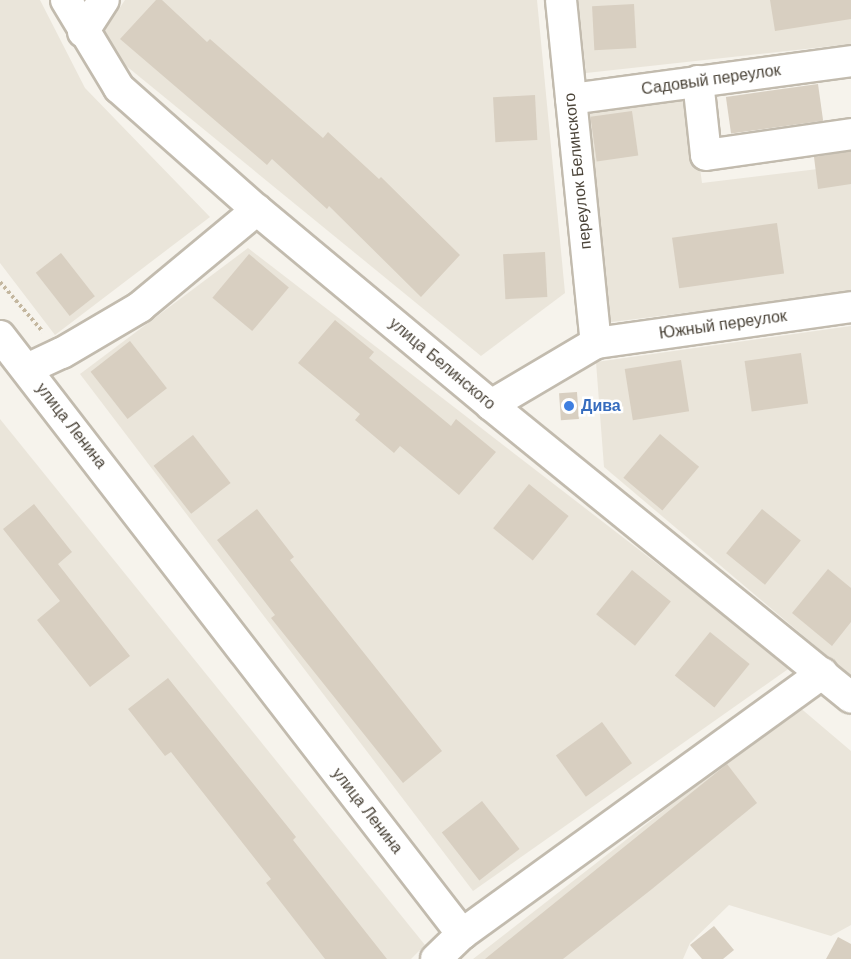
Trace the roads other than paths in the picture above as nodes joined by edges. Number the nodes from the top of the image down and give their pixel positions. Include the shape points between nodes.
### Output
1 (66, 0) edge
2 (104, 0) edge
3 (561, 0) edge
4 (83, 32) junction
5 (851, 61) edge
6 (698, 81) junction
7 (571, 99) junction
8 (851, 134) edge
9 (257, 210) junction
10 (851, 307) edge
11 (0, 336) edge
12 (596, 343) junction
13 (27, 369) junction
14 (491, 405) junction
15 (822, 674) junction
16 (851, 698) edge
17 (462, 934) junction
18 (436, 959) edge

1 - 4 street, улица Белинского
2 - 4 street
3 - 7 street, переулок Белинского
4 - 9 street, улица Белинского via 119,88
5 - 6 street, Садовый переулок
6 - 7 street, Садовый переулок
6 - 8 street via 706,155
7 - 12 street, переулок Белинского
9 - 13 street via 140,307
9 - 14 street, улица Белинского
10 - 12 street, Южный переулок
11 - 13 street, улица Ленина
12 - 14 street
13 - 17 street, улица Ленина
14 - 15 street, улица Белинского
15 - 16 street, улица Белинского
15 - 17 street
17 - 18 street

